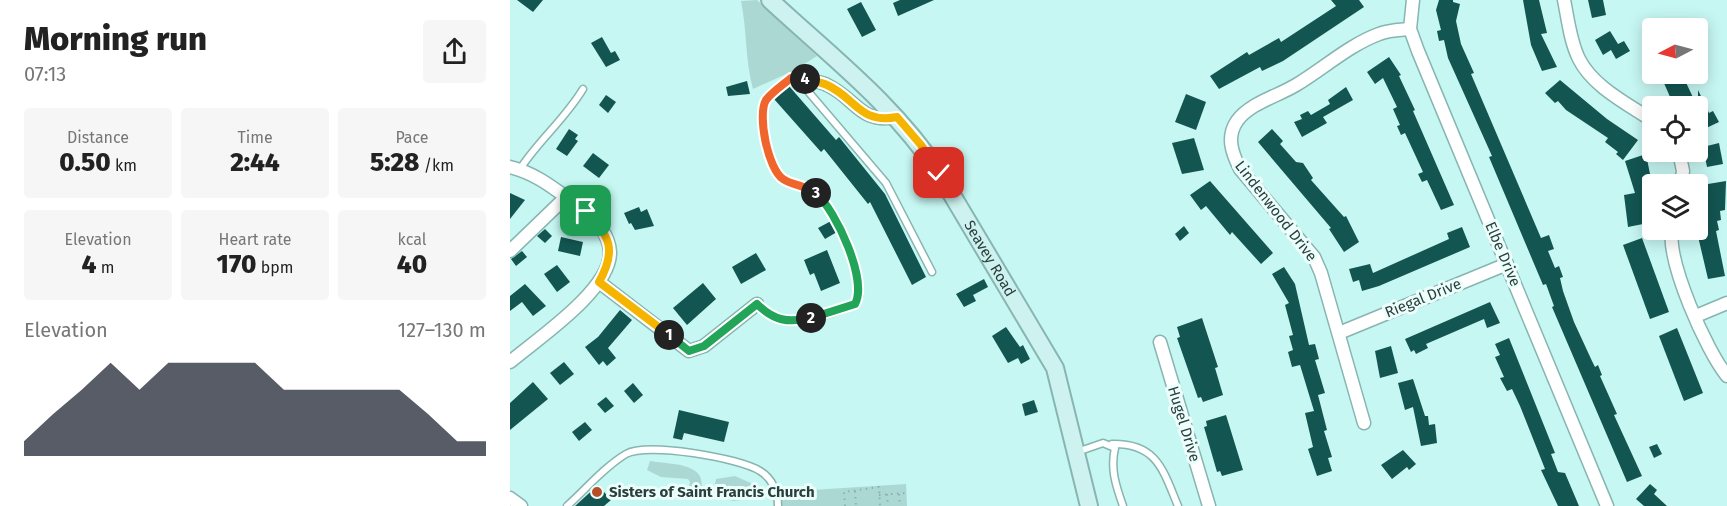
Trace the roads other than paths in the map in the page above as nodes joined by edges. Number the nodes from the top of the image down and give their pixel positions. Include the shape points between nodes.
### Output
1 (770, 0) edge
2 (1413, 0) edge
3 (1564, 0) edge
4 (1410, 29) junction
5 (809, 80) junction
6 (582, 89) dead end
7 (1642, 113) edge
8 (897, 117) junction
9 (515, 168) edge
10 (566, 197) junction
11 (1672, 240) edge
12 (510, 251) edge
13 (1507, 264) junction
14 (932, 272) dead end
15 (599, 282) junction
16 (1727, 303) edge
17 (757, 304) joint
18 (1696, 315) junction
19 (1339, 333) junction
20 (1160, 342) dead end
21 (510, 362) edge
22 (1727, 376) edge
23 (1364, 423) dead end
24 (1112, 444) junction
25 (1075, 452) junction
26 (510, 498) edge
27 (521, 506) edge
28 (567, 506) edge
29 (778, 506) edge
30 (1089, 506) edge
31 (1122, 506) edge
32 (1178, 506) edge
33 (1209, 506) edge
34 (1607, 506) edge

1 - 8 street, Seavey Road
2 - 4 street, Elbe Drive
3 - 7 street via 1575,47 1585,69
4 - 13 street, Elbe Drive
4 - 19 street, Lindenwood Drive via 1364,41 1295,86 1253,107 1237,121 1230,142 1240,169 1314,257
5 - 8 street via 828,85 868,117
5 - 14 lane via 806,89 886,183
5 - 17 lane via 791,78 766,100 769,162 784,180 806,186 824,200 848,246 859,296 855,304 793,322 769,316
6 - 9 lane via 572,107
8 - 25 street, Seavey Road via 921,145 1042,343 1062,390
9 - 10 street
10 - 12 street
10 - 15 street via 600,226 608,240 609,260
11 - 18 street via 1676,266
13 - 19 street, Riegal Drive
13 - 34 street, Elbe Drive
15 - 17 street via 689,351 704,346
15 - 21 street
16 - 18 street
18 - 22 street
19 - 23 street, Lindenwood Drive
20 - 33 street, Hugel Drive
24 - 25 lane
24 - 31 lane via 1114,477
24 - 32 lane via 1129,444 1148,451 1160,465
25 - 30 street, Seavey Road
26 - 27 street
28 - 29 lane via 626,454 639,450 677,450 758,470 770,479

